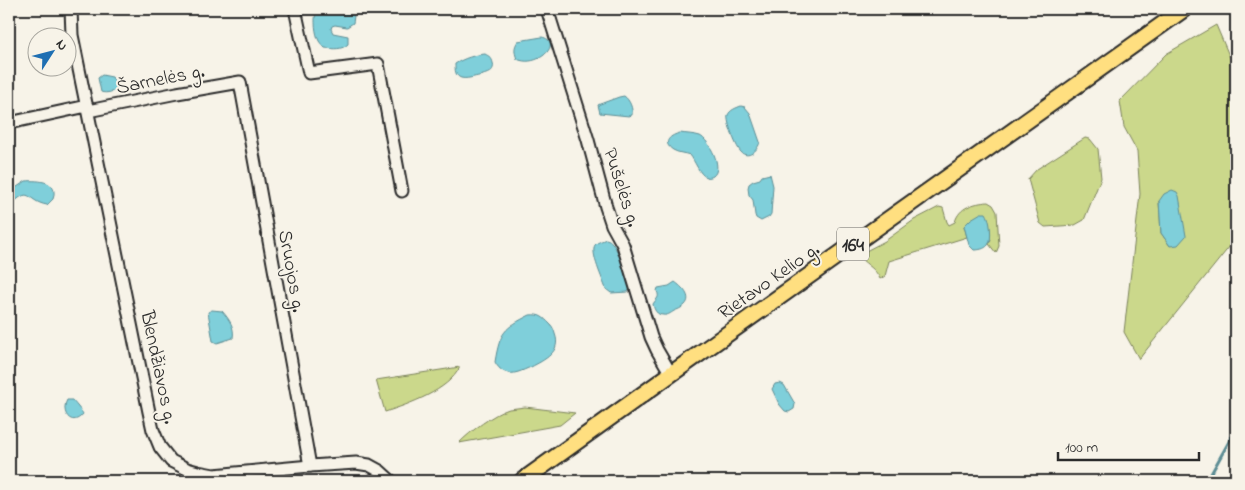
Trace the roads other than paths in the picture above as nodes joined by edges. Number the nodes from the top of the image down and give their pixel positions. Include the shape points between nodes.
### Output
1 (71, 9) edge
2 (295, 9) edge
3 (547, 9) edge
4 (1184, 9) edge
5 (240, 82) joint
6 (87, 109) junction
7 (9, 124) edge
8 (402, 191) dead end
9 (671, 374) junction
10 (310, 466) junction
11 (391, 481) edge
12 (522, 481) edge

1 - 6 street, Blendžiavos g. via 72,35
2 - 8 street via 309,73 378,64
3 - 9 street, Pušelės g. via 612,225 623,245 651,336
4 - 9 main road, Rietavo Kelio g. / 164
5 - 6 street, Šarnelės g.
5 - 10 street, Sruojos g.
6 - 7 street, Šarnelės g.
6 - 10 street, Blendžiavos g. via 149,412 160,447 171,461 187,469 214,475
9 - 12 main road, Rietavo Kelio g. / 164
10 - 11 street, Blendžiavos g. via 369,465

